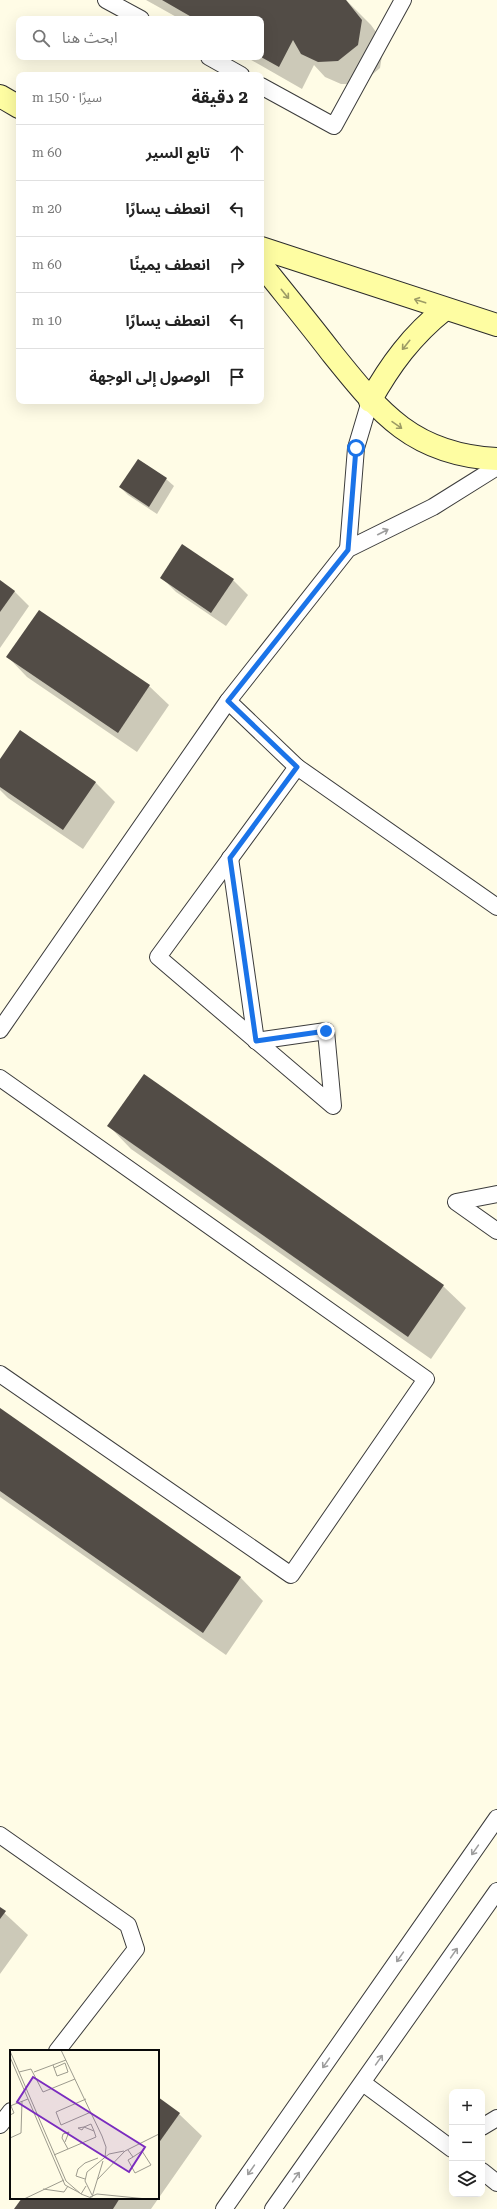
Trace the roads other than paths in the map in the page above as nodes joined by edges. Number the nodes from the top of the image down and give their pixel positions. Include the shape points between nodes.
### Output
1 (106, 0) edge
2 (403, 0) edge
3 (135, 16) edge
4 (214, 60) edge
5 (236, 72) edge
6 (264, 88) edge
7 (0, 96) edge
8 (16, 105) edge
9 (264, 249) edge
10 (264, 268) edge
11 (445, 309) junction
12 (497, 325) edge
13 (370, 401) junction
14 (497, 459) edge
15 (497, 467) edge
16 (348, 550) junction
17 (228, 701) junction
18 (297, 767) junction
19 (230, 858) junction
20 (497, 907) edge
21 (0, 1030) edge
22 (256, 1041) junction
23 (0, 1078) edge
24 (497, 1194) edge
25 (497, 1231) edge
26 (0, 1374) edge
27 (497, 1818) edge
28 (0, 1834) edge
29 (497, 1891) edge
30 (58, 2050) edge
31 (363, 2083) junction
32 (10, 2112) edge
33 (497, 2118) edge
34 (0, 2125) edge
35 (485, 2125) edge
36 (449, 2146) edge
37 (485, 2173) edge
38 (497, 2183) edge
39 (224, 2209) edge
40 (273, 2209) edge

1 - 3 lane
2 - 6 lane via 334,126
4 - 5 lane
7 - 8 main road
11 -> 9 main road
10 -> 13 main road
11 - 12 main road
11 -> 13 main road via 410,341 386,373
13 -> 14 main road via 392,422 413,436 459,454
13 - 16 lane via 356,448
16 -> 15 lane via 433,507
16 - 17 lane
17 - 18 lane
17 - 21 lane
18 - 19 lane
18 - 20 lane
19 - 22 lane
19 - 22 lane via 158,957
22 - 22 lane via 274,1056 332,1106 326,1031
23 - 26 lane via 426,1379 291,1575
24 - 25 lane via 456,1202
27 -> 39 lane
28 - 30 lane via 128,1925 136,1949
31 -> 29 lane
31 - 36 lane
40 -> 31 lane
32 - 34 lane
33 - 35 lane
37 - 38 lane

